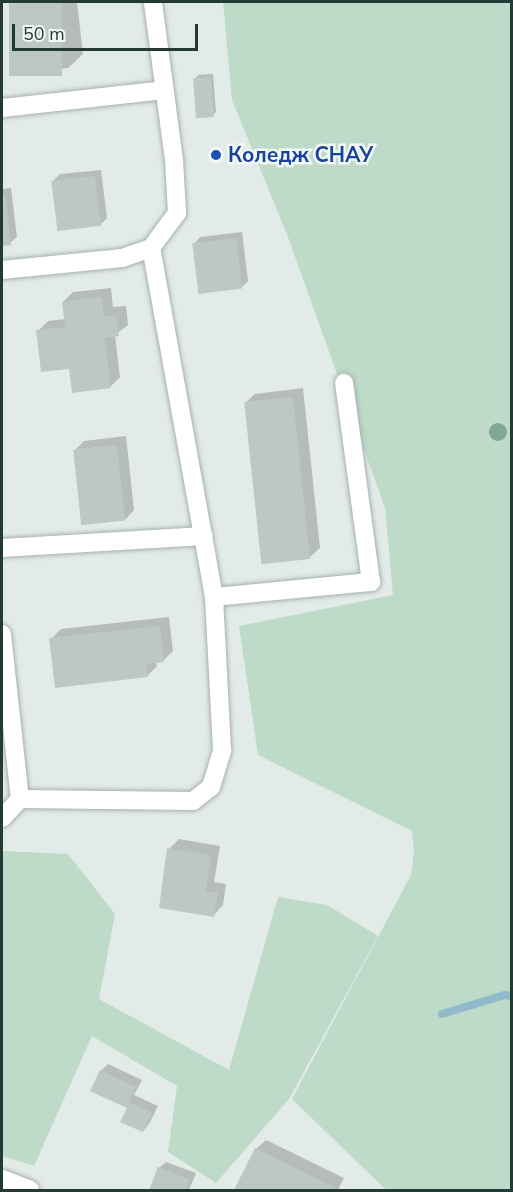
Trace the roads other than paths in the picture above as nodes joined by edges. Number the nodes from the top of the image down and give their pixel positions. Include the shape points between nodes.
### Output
1 (153, 2) edge
2 (164, 90) junction
3 (2, 108) edge
4 (151, 248) junction
5 (2, 270) edge
6 (344, 383) dead end
7 (204, 536) junction
8 (2, 548) edge
9 (214, 597) junction
10 (2, 634) edge
11 (20, 799) junction
12 (2, 818) edge
13 (2, 1179) edge
14 (30, 1191) edge

1 - 2 street
2 - 3 street
2 - 4 street via 177,213
4 - 5 street via 122,258
4 - 7 street
6 - 9 street via 370,582
7 - 8 street
7 - 9 street
9 - 11 street via 222,750 211,787 193,801
10 - 11 street
11 - 12 street
13 - 14 street

